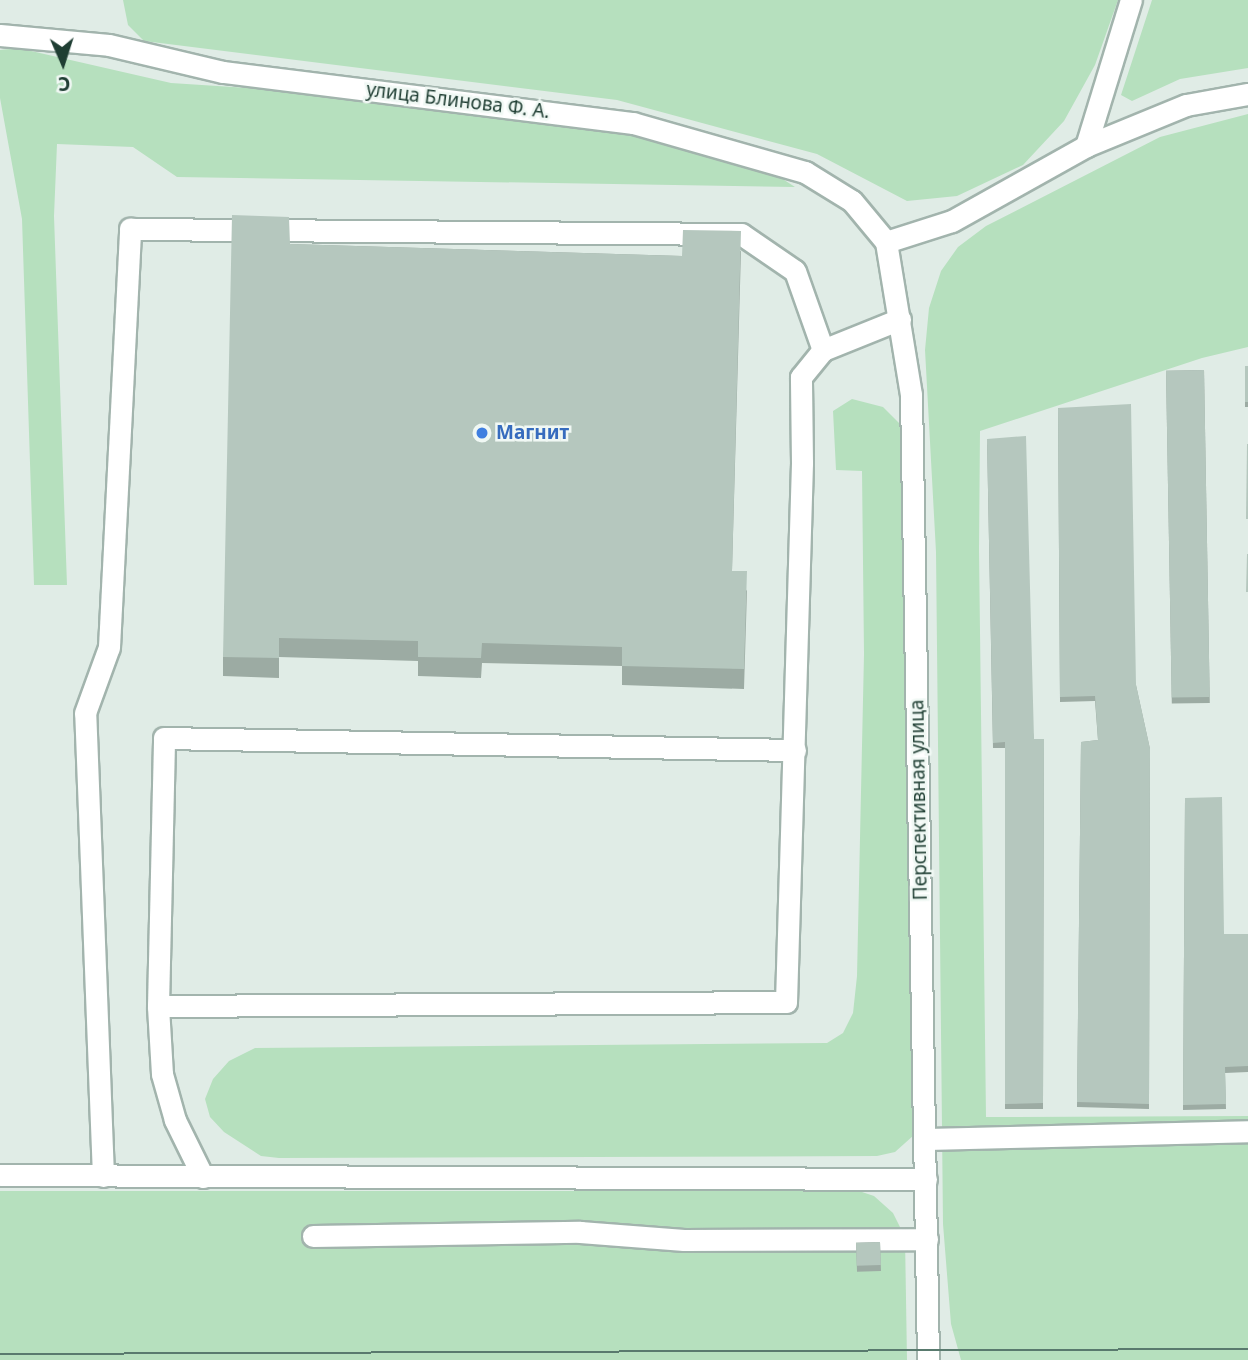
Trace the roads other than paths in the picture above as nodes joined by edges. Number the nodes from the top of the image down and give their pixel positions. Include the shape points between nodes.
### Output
1 (1131, 0) edge
2 (0, 35) edge
3 (1248, 94) edge
4 (1086, 146) junction
5 (886, 242) junction
6 (900, 319) junction
7 (823, 350) junction
8 (795, 750) junction
9 (158, 1006) junction
10 (1248, 1131) edge
11 (927, 1139) junction
12 (0, 1175) edge
13 (103, 1176) junction
14 (203, 1177) junction
15 (926, 1179) junction
16 (313, 1236) dead end
17 (927, 1239) junction
18 (928, 1360) edge

1 - 4 street
2 - 5 street, улица Блинова Ф. А. via 109,46 223,72 633,123 805,172 852,201
3 - 4 street via 1186,104
4 - 5 street via 952,221
5 - 6 street, Перспективная улица
6 - 7 street
6 - 11 street, Перспективная улица via 911,395
7 - 8 street via 801,377
7 - 13 street via 795,271 741,234 130,229 109,647 85,713
8 - 9 street via 786,1002
8 - 9 street via 164,738
9 - 14 street via 162,1074 175,1120
10 - 11 street
11 - 15 street, Перспективная улица
12 - 13 street
13 - 14 street
14 - 15 street
15 - 17 street, Перспективная улица
16 - 17 street via 580,1232 684,1240
17 - 18 street, Перспективная улица

